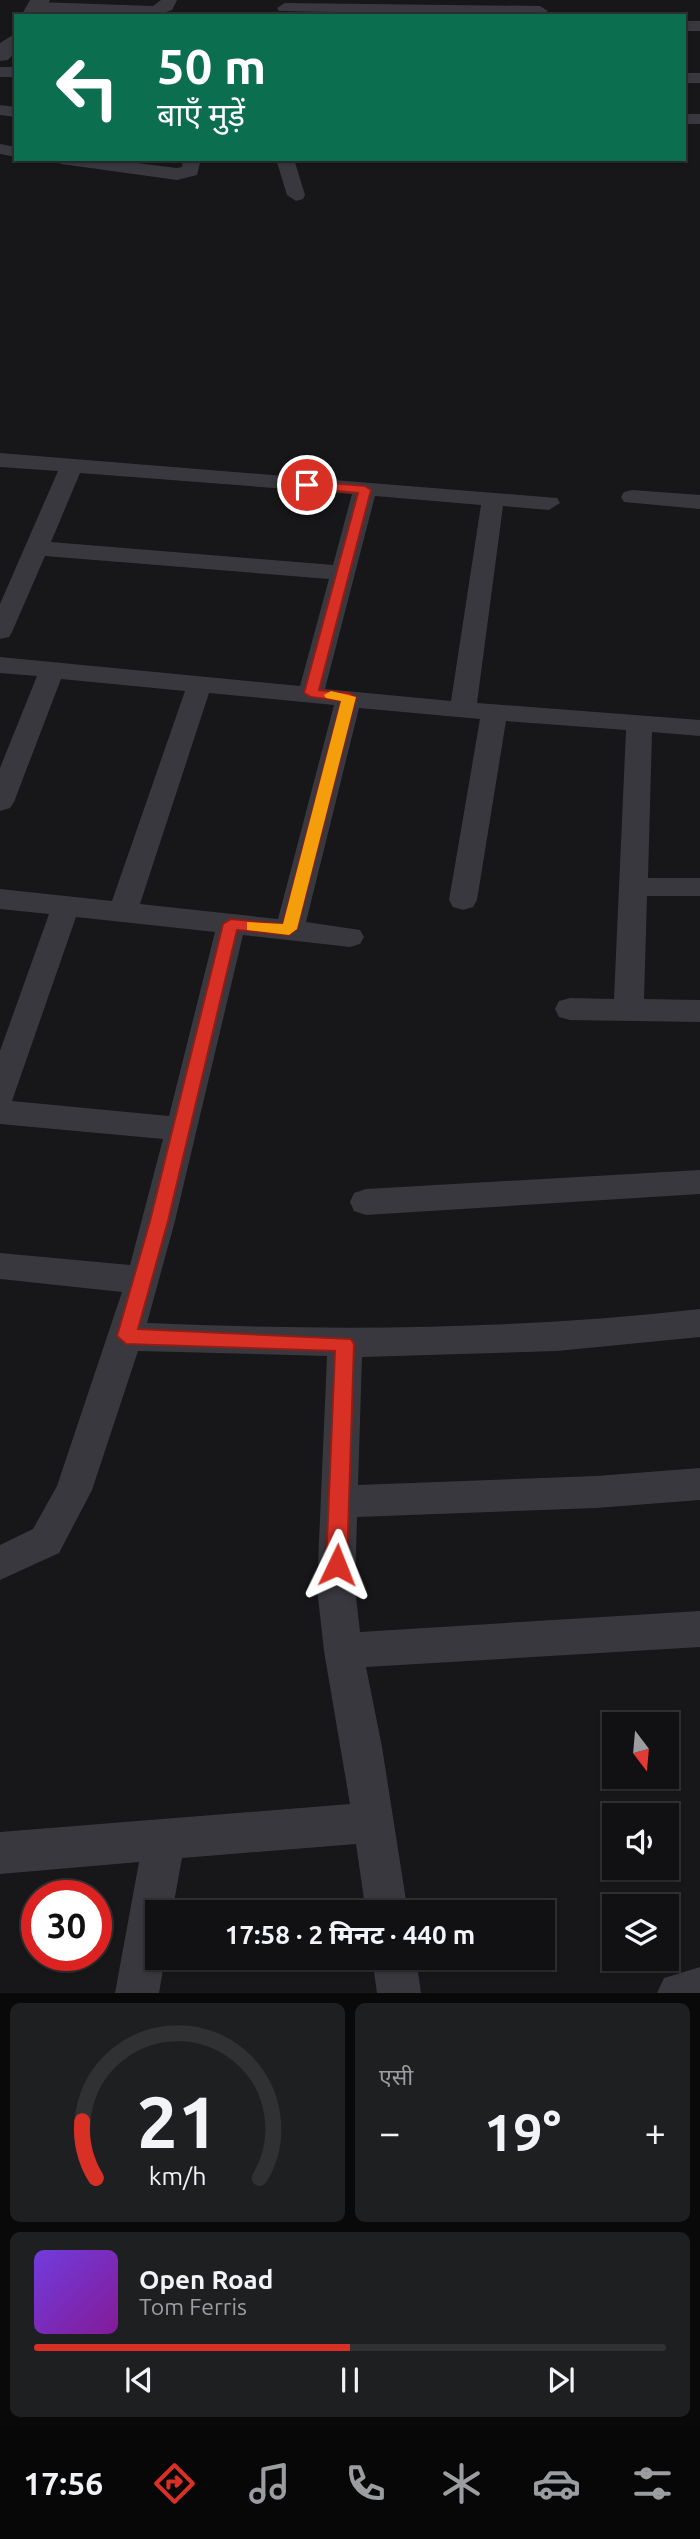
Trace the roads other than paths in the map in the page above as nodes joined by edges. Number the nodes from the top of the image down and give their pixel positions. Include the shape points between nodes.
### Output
1 (169, 0) edge
2 (36, 8) edge
3 (285, 8) edge
4 (540, 9) edge
5 (76, 161) edge
6 (192, 161) edge
7 (286, 161) edge
8 (296, 195) dead end
9 (0, 460) edge
10 (72, 466) junction
11 (365, 490) junction
12 (632, 496) dead end
13 (493, 499) junction
14 (700, 502) edge
15 (549, 503) dead end
16 (35, 548) junction
17 (343, 573) junction
18 (0, 632) edge
19 (0, 665) edge
20 (52, 670) junction
21 (200, 683) junction
22 (311, 693) junction
23 (349, 697) junction
24 (463, 710) junction
25 (494, 713) junction
26 (639, 723) junction
27 (700, 728) edge
28 (0, 802) edge
29 (633, 887) junction
30 (700, 887) edge
31 (0, 899) edge
32 (463, 900) dead end
33 (66, 906) junction
34 (123, 912) junction
35 (231, 924) junction
36 (289, 929) junction
37 (350, 937) dead end
38 (570, 1009) dead end
39 (629, 1010) junction
40 (700, 1011) edge
41 (0, 1095) edge
42 (0, 1112) edge
43 (181, 1129) junction
44 (700, 1182) edge
45 (366, 1202) dead end
46 (0, 1266) edge
47 (141, 1280) junction
48 (700, 1323) edge
49 (126, 1336) junction
50 (345, 1344) junction
51 (700, 1484) edge
52 (339, 1502) junction
53 (0, 1563) edge
54 (700, 1629) edge
55 (343, 1651) junction
56 (373, 1822) junction
57 (164, 1842) junction
58 (0, 1853) edge
59 (385, 1900) edge
60 (396, 1970) edge
61 (700, 1989) edge
62 (137, 1993) edge
63 (399, 1993) edge
64 (679, 1993) edge

1 - 2 street via 155,12
3 - 4 street
5 - 6 street via 177,174 191,171
7 - 8 street
9 - 10 street
10 - 11 street
10 - 16 street
11 - 13 street
11 - 17 street
12 - 14 street
13 - 15 street
13 - 24 street
16 - 17 street
16 - 18 street
17 - 22 street
19 - 20 street
20 - 21 street
20 - 28 street
21 - 22 street
21 - 34 street
22 - 23 street
23 - 24 street
23 - 36 street
24 - 25 street
25 - 26 street
25 - 32 street
26 - 27 street
26 - 29 street
29 - 30 street
29 - 39 street
31 - 33 street
33 - 34 street
33 - 41 street
34 - 35 street
35 - 36 street
35 - 43 street
36 - 37 street
38 - 39 street
39 - 40 street
42 - 43 street
43 - 47 street
44 - 45 street
46 - 47 street
47 - 49 street
48 - 50 street via 601,1334
49 - 50 street
49 - 53 street via 74,1490 46,1541
50 - 52 street
51 - 52 street
52 - 55 street via 336,1588
54 - 55 street
55 - 56 street
56 - 57 street
56 - 59 street
57 - 58 street
57 - 62 street
60 - 63 street
61 - 64 street

